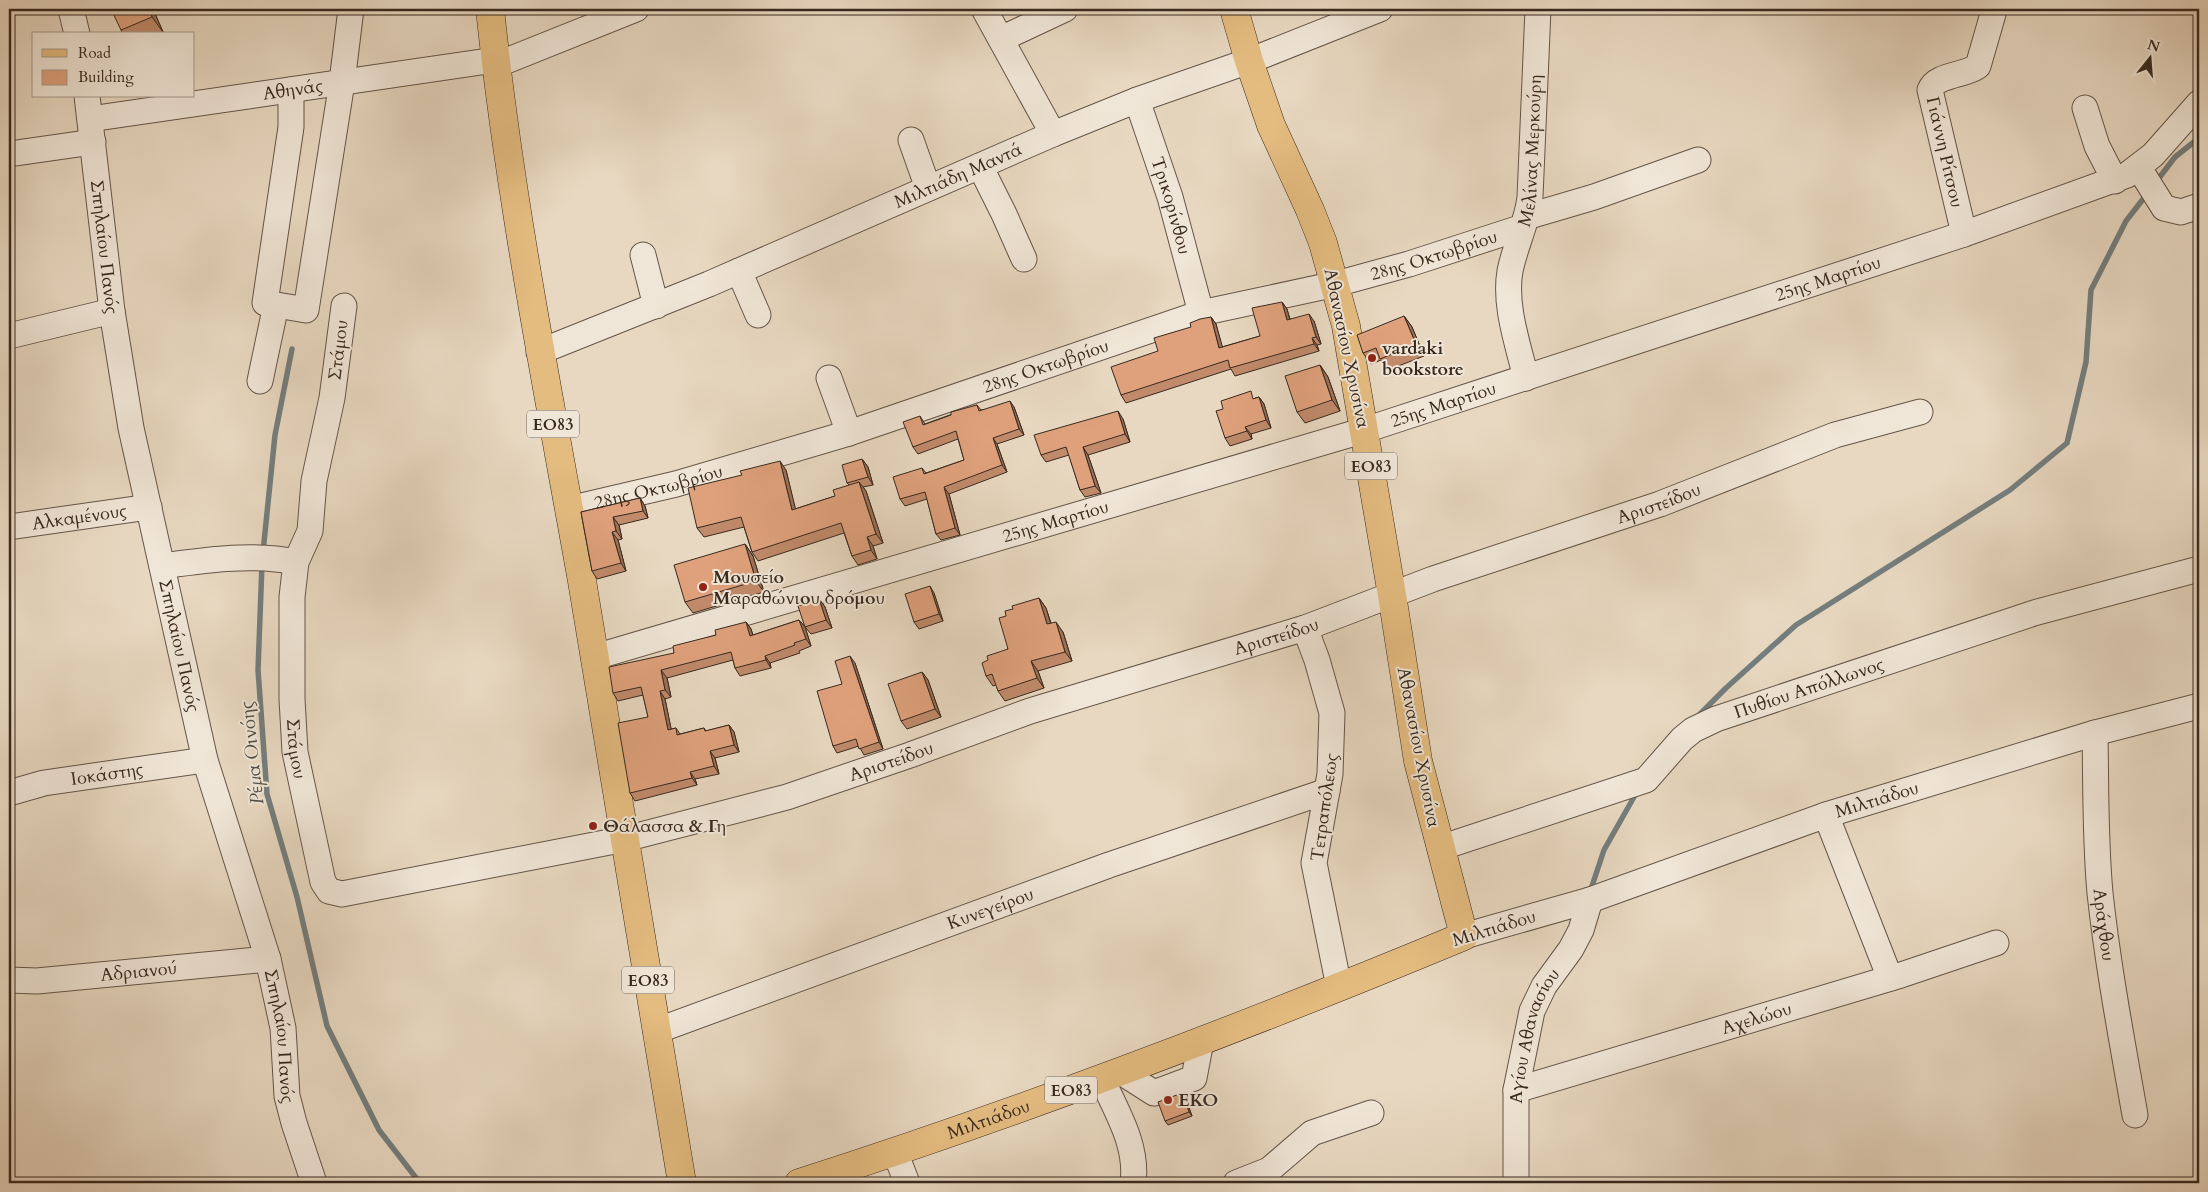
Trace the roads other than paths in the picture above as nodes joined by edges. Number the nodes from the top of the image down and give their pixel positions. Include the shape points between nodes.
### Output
1 (70, 9) edge
2 (351, 9) edge
3 (490, 9) edge
4 (636, 9) edge
5 (984, 9) edge
6 (1065, 9) edge
7 (1234, 9) edge
8 (1380, 9) edge
9 (1538, 9) edge
10 (1992, 14) dead end
11 (76, 32) edge
12 (1001, 40) junction
13 (1249, 61) junction
14 (496, 62) junction
15 (342, 82) junction
16 (291, 90) junction
17 (1137, 100) junction
18 (2199, 103) edge
19 (2085, 108) dead end
20 (90, 119) edge
21 (1053, 134) junction
22 (910, 140) dead end
23 (9, 154) edge
24 (1698, 160) dead end
25 (980, 166) junction
26 (2138, 168) junction
27 (2114, 181) junction
28 (928, 188) junction
29 (2199, 206) edge
30 (1525, 222) junction
31 (1964, 234) junction
32 (642, 255) dead end
33 (1024, 259) dead end
34 (739, 271) junction
35 (1336, 284) junction
36 (276, 305) junction
37 (344, 306) dead end
38 (656, 306) junction
39 (112, 311) junction
40 (1201, 313) junction
41 (758, 315) dead end
42 (9, 336) edge
43 (539, 352) junction
44 (829, 378) dead end
45 (1526, 378) junction
46 (260, 381) dead end
47 (1920, 412) dead end
48 (1365, 430) junction
49 (849, 433) junction
50 (149, 507) junction
51 (569, 509) junction
52 (9, 526) edge
53 (296, 562) junction
54 (162, 566) junction
55 (2199, 570) edge
56 (1392, 595) junction
57 (1304, 628) junction
58 (595, 657) junction
59 (2199, 706) edge
60 (2096, 733) junction
61 (205, 760) junction
62 (1327, 791) junction
63 (9, 793) edge
64 (1826, 814) junction
65 (625, 839) junction
66 (1440, 848) junction
67 (1590, 900) junction
68 (1464, 936) junction
69 (1996, 943) dead end
70 (268, 959) junction
71 (1890, 978) junction
72 (9, 980) edge
73 (1340, 988) junction
74 (656, 1031) junction
75 (1112, 1075) junction
76 (1516, 1090) junction
77 (1371, 1113) dead end
78 (2135, 1115) dead end
79 (895, 1152) junction
80 (314, 1183) edge
81 (682, 1183) edge
82 (799, 1183) edge
83 (907, 1183) edge
84 (1133, 1183) edge
85 (1236, 1183) edge
86 (1516, 1183) edge

1 - 11 street
2 - 15 street
3 - 14 main road, ΕΟ83
4 - 14 street, Αθηνάς
5 - 12 street
6 - 12 street
7 - 13 main road, Αθανασίου Χρυσίνα / ΕΟ83
8 - 13 street, Μιλτιάδη Μαντά
9 - 30 street, Μελίνας Μερκούρη via 1530,197
10 - 31 street, Γιάννη Ρίτσου via 1978,66 1938,81 1930,90
12 - 21 street
13 - 17 street, Μιλτιάδη Μαντά
13 - 35 main road, Αθανασίου Χρυσίνα / ΕΟ83 via 1276,138 1310,210
14 - 15 street, Αθηνάς
14 - 43 main road, ΕΟ83
15 - 16 street, Αθηνάς
15 - 36 street via 306,310
16 - 20 street, Αθηνάς
16 - 36 street via 291,128 265,303
17 - 21 street, Μιλτιάδη Μαντά
17 - 40 street, Τρικορίνθου via 1170,197
18 - 26 street, 25ης Μαρτίου
19 - 27 street via 2097,146
20 - 23 street, Αθηνάς
20 - 39 street, Σπηλαίου Πανός
21 - 25 street, Μιλτιάδη Μαντά
22 - 28 street
24 - 30 street, 28ης Οκτωβρίου
25 - 28 street, Μιλτιάδη Μαντά
25 - 33 street
26 - 27 street, 25ης Μαρτίου
26 - 29 street via 2164,208 2181,212
27 - 31 street, 25ης Μαρτίου
28 - 34 street, Μιλτιάδη Μαντά
30 - 35 street, 28ης Οκτωβρίου via 1409,264
30 - 45 street, Μελίνας Μερκούρη via 1512,263 1509,286 1510,307
31 - 45 street, 25ης Μαρτίου
32 - 38 street
34 - 38 street, Μιλτιάδη Μαντά
34 - 41 street
35 - 40 street, 28ης Οκτωβρίου
35 - 48 main road, Αθανασίου Χρυσίνα / ΕΟ83
36 - 46 street
37 - 53 street, Στάμου via 332,398 314,481 310,531
38 - 43 street, Μιλτιάδη Μαντά
39 - 42 street
39 - 50 street, Σπηλαίου Πανός via 131,428
40 - 49 street, 28ης Οκτωβρίου
43 - 51 main road, ΕΟ83
44 - 49 street
45 - 48 street, 25ης Μαρτίου
47 - 56 street, Αριστείδου via 1834,435 1660,504
48 - 56 main road, Αθανασίου Χρυσίνα / ΕΟ83
48 - 58 street, 25ης Μαρτίου
49 - 51 street, 28ης Οκτωβρίου via 676,484
50 - 52 street, Αλκαμένους
50 - 54 street, Σπηλαίου Πανός
51 - 58 main road, ΕΟ83
53 - 54 street via 248,558
53 - 65 street, Στάμου via 292,606 295,752 323,882 329,892 342,894
54 - 61 street, Σπηλαίου Πανός
55 - 66 street, Πυθίου Απόλλωνος via 2034,613 1716,718 1682,739 1646,780
56 - 57 street, Αριστείδου
56 - 66 main road, Αθανασίου Χρυσίνα / ΕΟ83 via 1418,761
57 - 62 street, Τετραπόλεως via 1332,713 1332,756
57 - 65 street, Αριστείδου via 1030,711 786,797
58 - 65 main road, ΕΟ83
59 - 60 street, Μιλτιάδου
60 - 64 street, Μιλτιάδου
60 - 78 street, Αράχθου via 2100,892
61 - 63 street, Ιοκάστης via 44,784
61 - 70 street, Σπηλαίου Πανός
62 - 73 street, Τετραπόλεως via 1314,864
62 - 74 street, Κυνεγείρου via 1109,865
64 - 67 street, Μιλτιάδου
64 - 71 street
65 - 74 main road, ΕΟ83
66 - 68 main road, Αθανασίου Χρυσίνα / ΕΟ83
67 - 68 street, Μιλτιάδου
67 - 76 street, Αγίου Αθανασίου via 1578,936 1544,986 1532,1011
68 - 73 main road, Μιλτιάδου / ΕΟ83
69 - 71 street, Αχελώου
70 - 72 street, Αδριανού via 37,981
70 - 80 street, Σπηλαίου Πανός via 283,1028 287,1096
71 - 76 street, Αχελώου
73 - 75 main road, Μιλτιάδου / ΕΟ83
74 - 81 main road, ΕΟ83
75 - 79 main road, Μιλτιάδου / ΕΟ83
75 - 84 street via 1134,1157
76 - 86 street, Αγίου Αθανασίου
77 - 85 street via 1312,1133 1268,1170
79 - 82 main road, Μιλτιάδου / ΕΟ83
79 - 83 street

